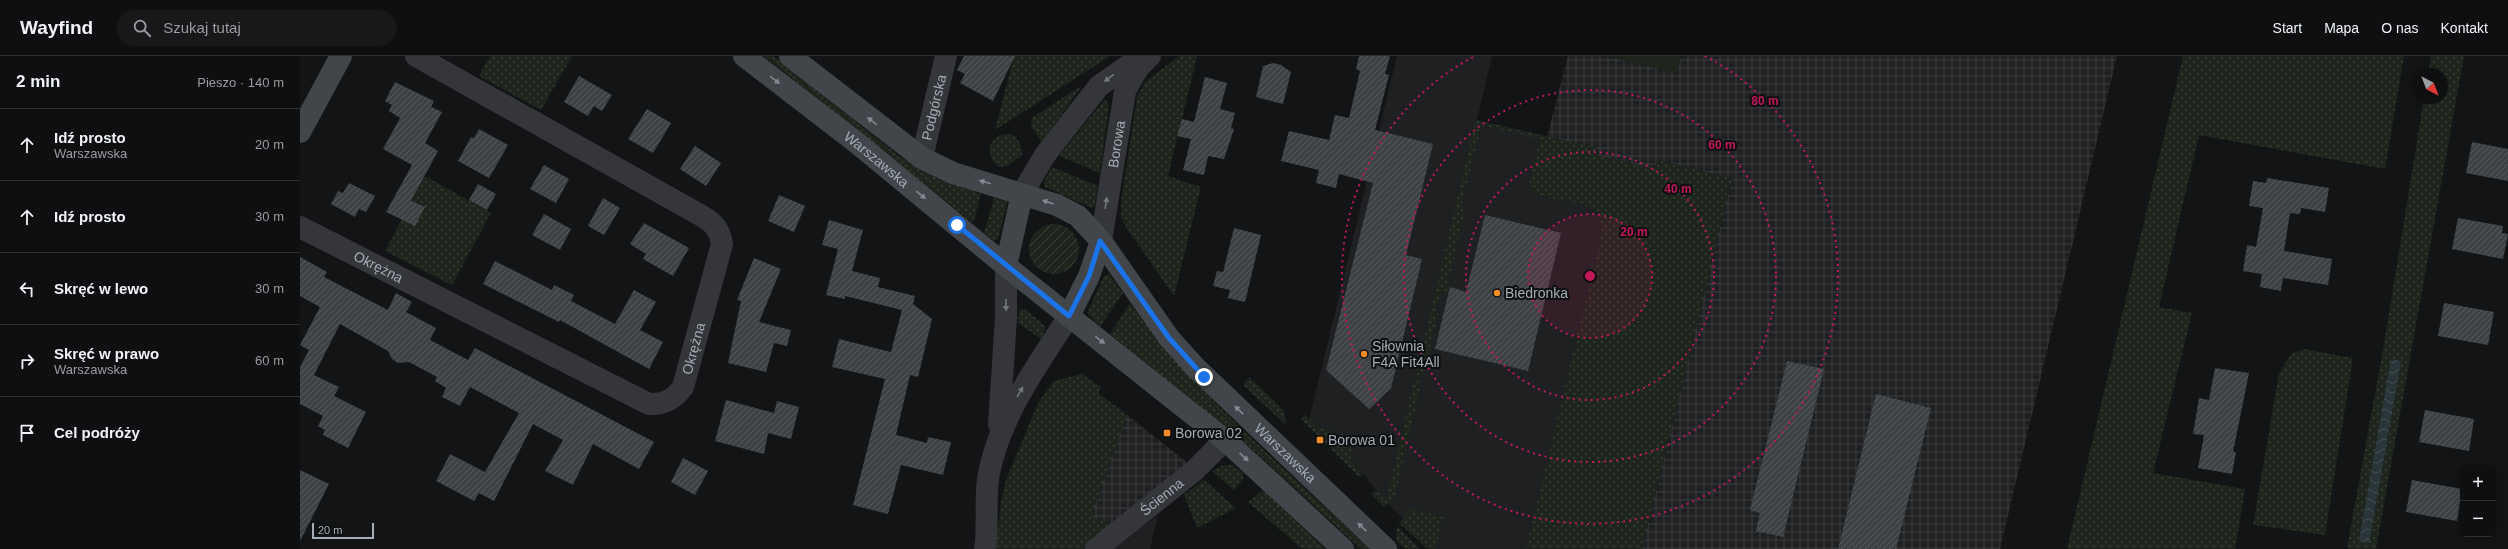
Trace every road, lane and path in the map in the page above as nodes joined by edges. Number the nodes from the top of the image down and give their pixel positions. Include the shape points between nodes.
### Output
1 (341, 56) edge
2 (416, 56) edge
3 (744, 56) edge
4 (790, 56) edge
5 (946, 56) edge
6 (1142, 56) edge
7 (1150, 56) edge
8 (300, 132) edge
9 (922, 158) junction
10 (1022, 194) junction
11 (300, 227) edge
12 (1100, 241) junction
13 (1006, 266) junction
14 (1069, 316) junction
15 (998, 439) junction
16 (1225, 440) junction
17 (986, 549) edge
18 (1096, 549) edge
19 (1343, 549) edge
20 (1386, 549) edge

1 - 8 main road
2 - 11 street, Okrężna via 702,216 715,226 720,233 722,244 682,388 673,398 657,405 649,404
3 -> 13 main road, Warszawska via 857,143
9 -> 4 main road, Warszawska
5 - 9 street, Podgórska
6 -> 10 street via 1098,86 1046,155
12 -> 7 street, Borowa via 1125,92 1138,68
10 -> 9 main road, Warszawska via 953,173
12 -> 10 main road, Warszawska via 1078,216 1067,209
10 - 13 main road
12 - 14 main road via 1089,276
20 -> 12 main road, Warszawska via 1200,372 1169,338
13 - 14 main road, Warszawska
13 -> 15 street via 1006,318
15 -> 14 street via 1015,401
14 -> 16 main road
15 - 17 street via 988,474
16 - 18 street, Ścienna via 1194,471
16 -> 19 main road

